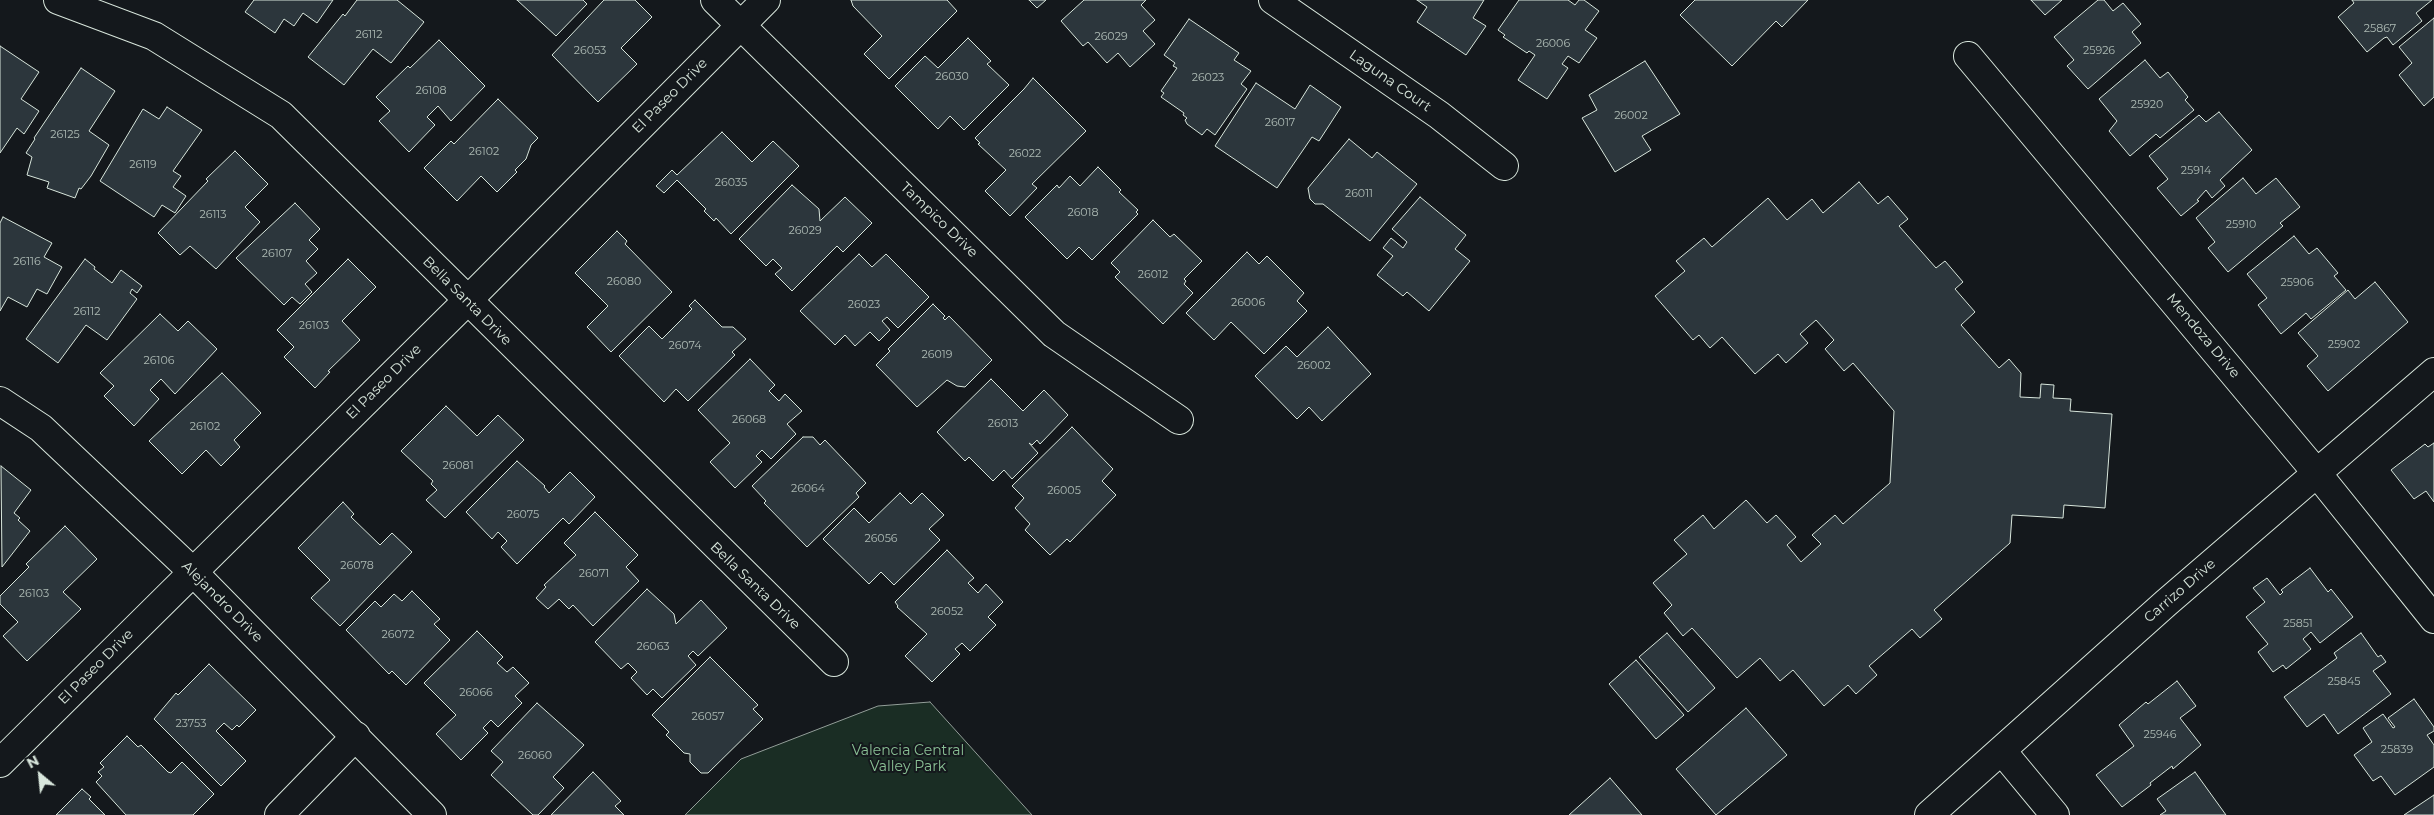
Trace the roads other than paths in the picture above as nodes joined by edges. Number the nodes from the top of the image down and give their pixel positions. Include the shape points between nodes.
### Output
1 (58, 0) edge
2 (715, 0) edge
3 (766, 0) edge
4 (1273, 0) edge
5 (740, 25) junction
6 (1968, 56) dead end
7 (1504, 166) dead end
8 (466, 301) junction
9 (2434, 372) edge
10 (0, 401) edge
11 (1179, 420) dead end
12 (2316, 472) junction
13 (192, 571) junction
14 (2434, 619) edge
15 (834, 662) dead end
16 (356, 736) junction
17 (2002, 751) junction
18 (0, 763) edge
19 (279, 815) edge
20 (432, 815) edge
21 (1929, 815) edge
22 (2055, 815) edge

1 - 8 street, Bella Santa Drive via 154,36 281,115
2 - 5 street, Tampico Drive
3 - 5 street, El Paseo Drive
4 - 7 street, Laguna Court via 1439,114
5 - 8 street, El Paseo Drive
5 - 11 street, Tampico Drive via 1054,334
6 - 12 street, Mendoza Drive
8 - 13 street, El Paseo Drive
8 - 15 street, Bella Santa Drive
9 - 12 street, Carrizo Drive
10 - 13 street, Alejandro Drive via 42,428
12 - 14 street, Mendoza Drive
12 - 17 street, Carrizo Drive
13 - 16 street, Alejandro Drive
13 - 18 street, El Paseo Drive
16 - 19 street
16 - 20 street, Alejandro Drive
17 - 21 street, Carrizo Drive
17 - 22 street

